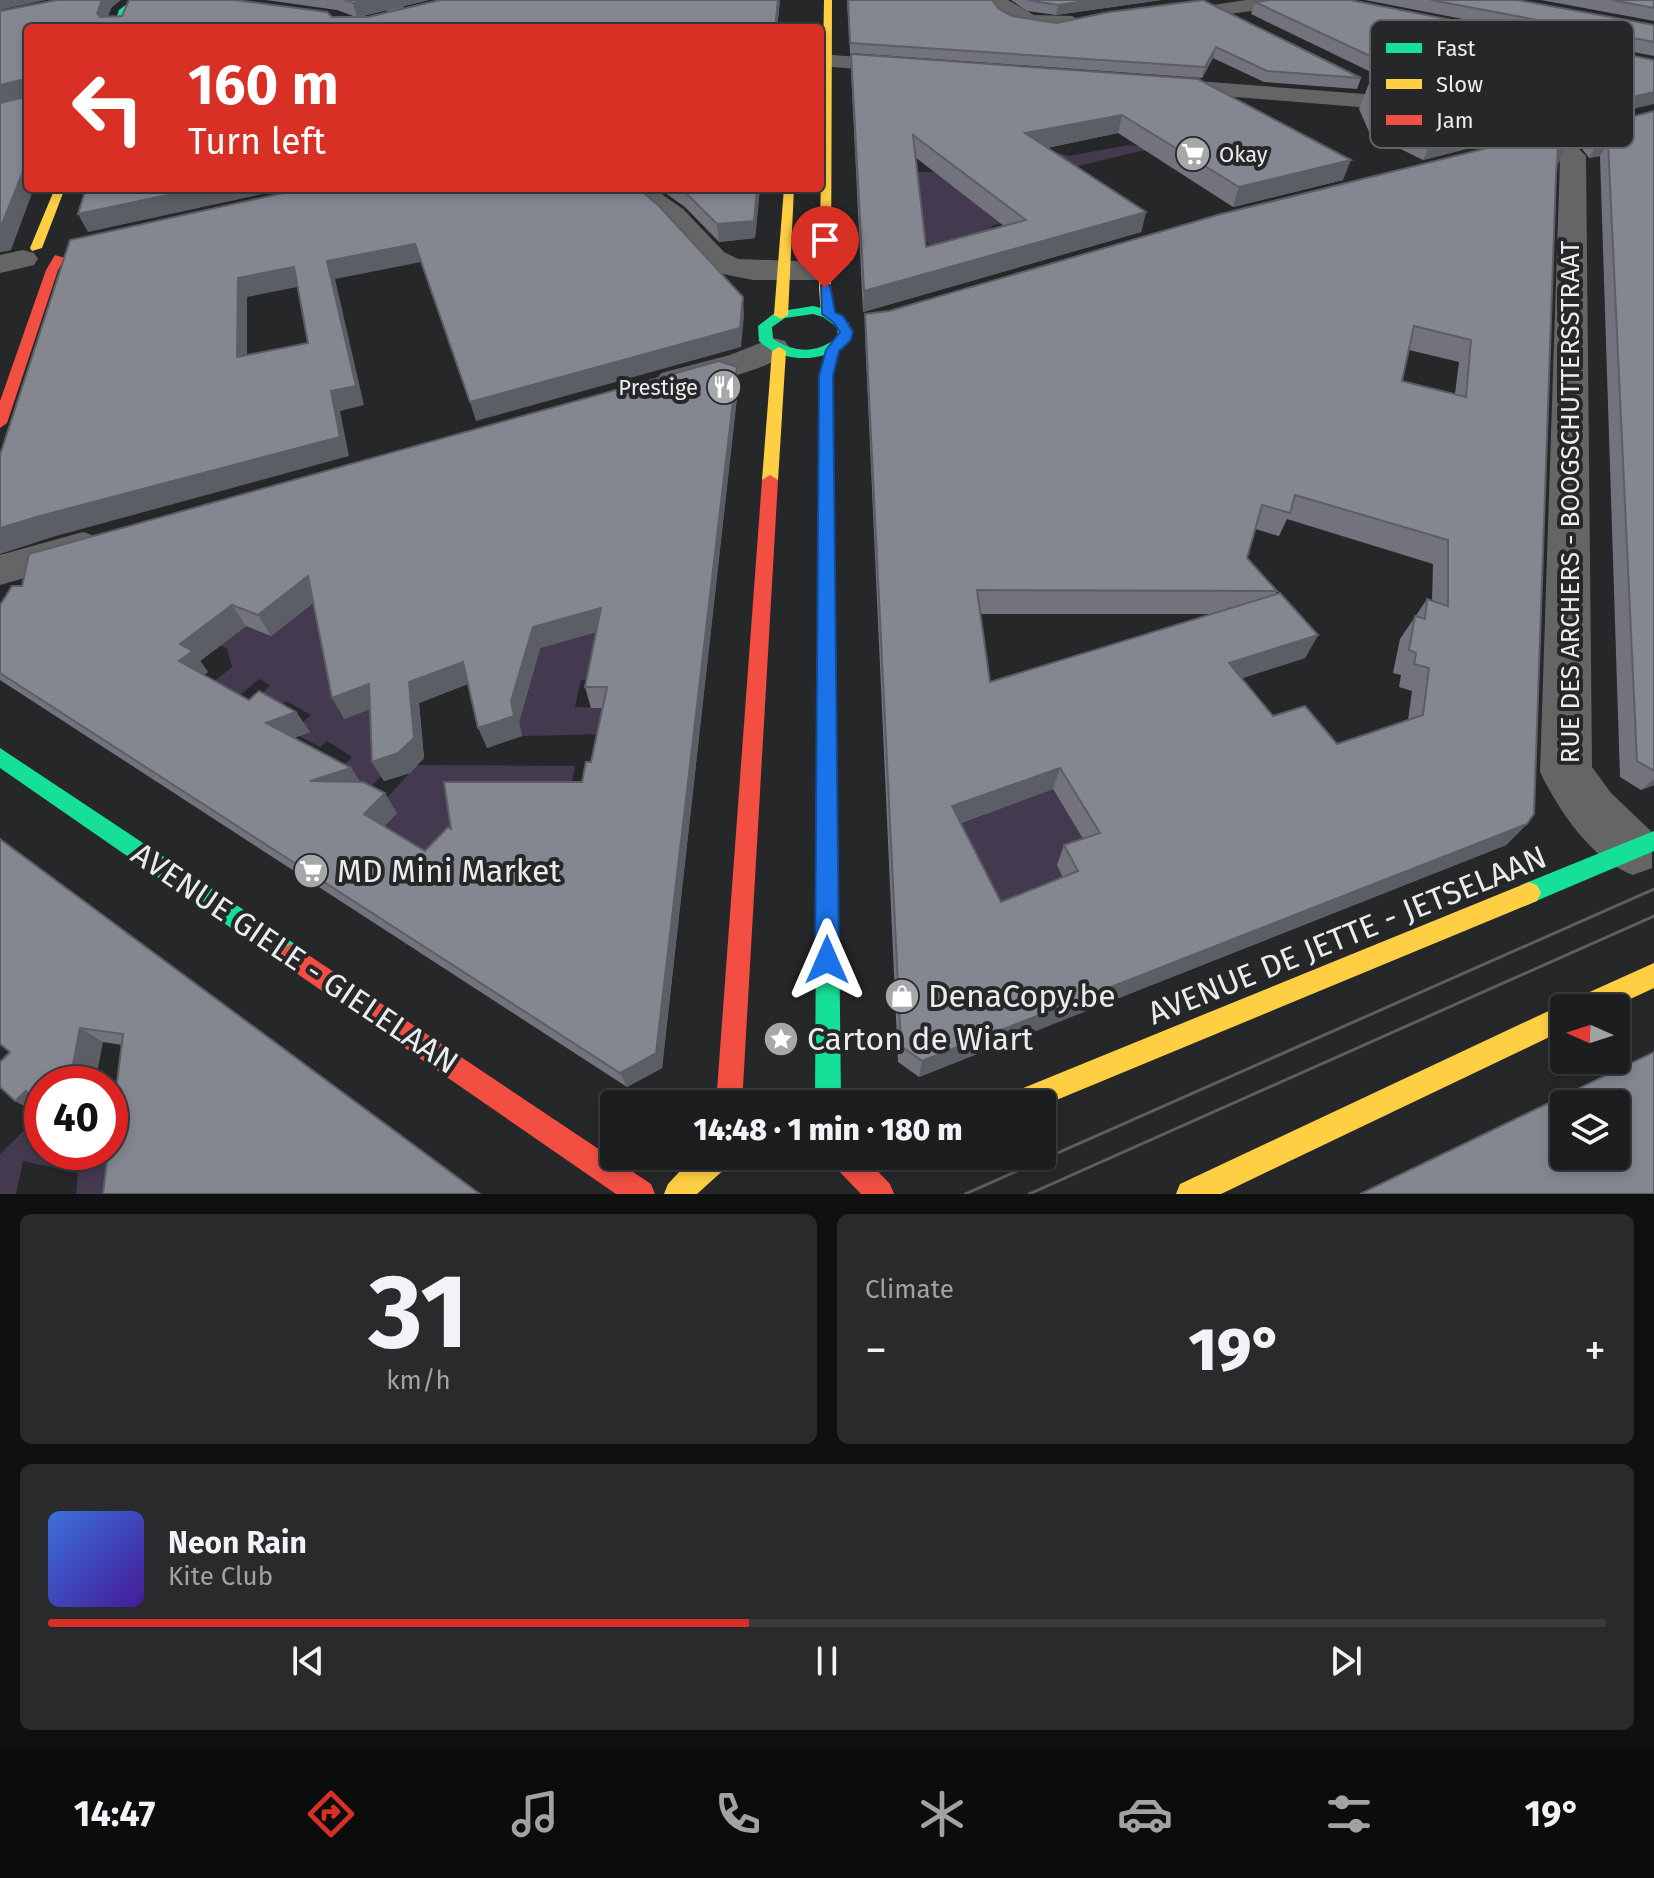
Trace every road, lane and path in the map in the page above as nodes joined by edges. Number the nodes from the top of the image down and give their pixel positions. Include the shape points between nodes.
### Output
1 (386, 0) edge
2 (828, 0) edge
3 (997, 0) edge
4 (1291, 0) edge
5 (134, 2) edge
6 (1211, 5) edge
7 (412, 18) edge
8 (1088, 20) edge
9 (372, 22) edge
10 (118, 24) edge
11 (131, 24) edge
12 (1260, 29) edge
13 (824, 61) edge
14 (929, 68) edge
15 (1137, 83) edge
16 (1370, 100) edge
17 (1570, 148) edge
18 (58, 192) edge
19 (641, 192) edge
20 (789, 192) edge
21 (23, 262) edge
22 (785, 271) junction
23 (825, 271) junction
24 (843, 328) junction
25 (778, 338) junction
26 (643, 388) edge
27 (0, 423) edge
28 (120, 536) edge
29 (0, 570) edge
30 (0, 757) edge
31 (1644, 846) edge
32 (1654, 975) edge
33 (1613, 994) edge
34 (1550, 1024) edge
35 (730, 1090) edge
36 (828, 1090) edge
37 (1048, 1090) edge
38 (700, 1170) edge
39 (866, 1170) edge
40 (604, 1183) edge
41 (678, 1194) edge
42 (880, 1194) edge
43 (1190, 1194) edge

1 - 7 street
2 - 13 street
3 - 8 street via 1010,14 1028,20
4 - 6 street
5 - 10 street via 123,10
5 - 11 street
6 - 12 street
7 - 9 street
13 - 14 street
13 - 23 street
15 - 16 street
17 - 31 street, RUE DES ARCHERS - BOOGSCHUTTERSSTRAAT via 1566,772 1592,809
18 - 21 street
19 - 22 street via 729,267
20 - 22 street
21 - 27 street via 59,243 70,251 52,270
22 - 23 street
22 - 25 street
23 - 24 street
24 - 25 street via 806,356
24 - 25 street via 813,310
24 - 36 street via 826,376
25 - 26 street via 742,362
25 - 35 street
28 - 29 street
30 - 40 street, AVENUE GIELE - GIELELAAN
31 - 37 street, AVENUE DE JETTE - JETSELAAN
32 - 33 street
34 - 43 street
38 - 41 street
39 - 42 street

